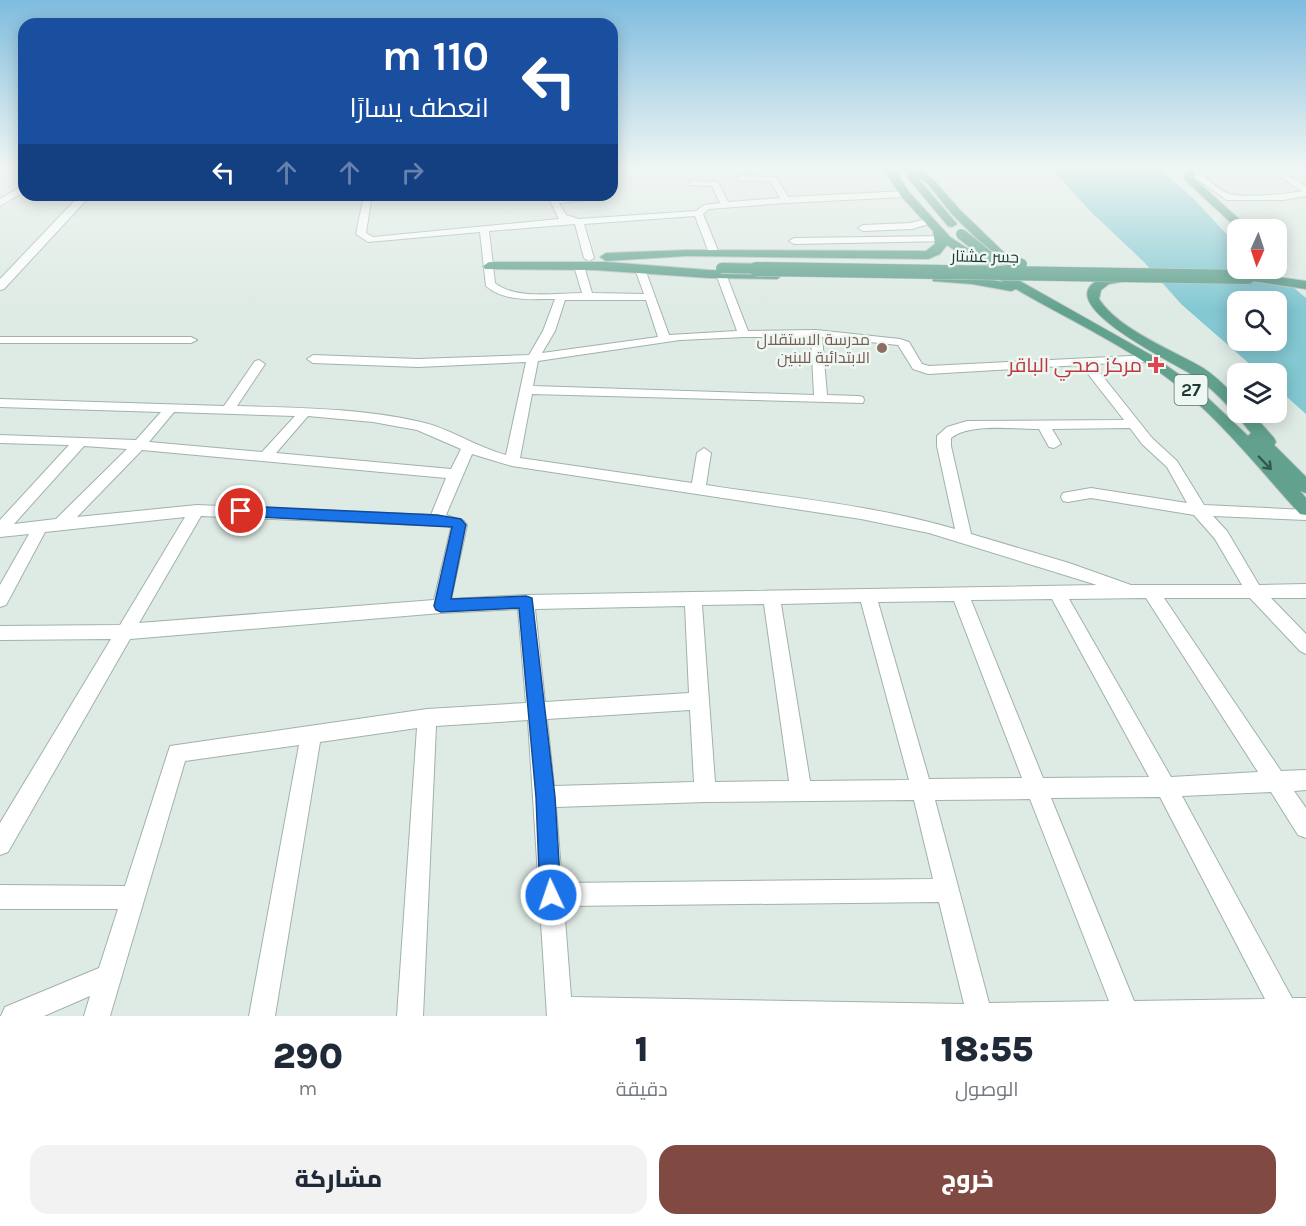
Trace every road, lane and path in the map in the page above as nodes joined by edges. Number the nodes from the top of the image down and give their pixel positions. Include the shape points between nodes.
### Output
1 (66, 216) edge
2 (364, 216) edge
3 (562, 216) edge
4 (646, 216) edge
5 (699, 216) edge
6 (925, 216) edge
7 (945, 216) edge
8 (961, 216) edge
9 (575, 221) junction
10 (929, 221) junction
11 (863, 228) dead end
12 (484, 229) junction
13 (942, 237) junction
14 (794, 241) dead end
15 (594, 260) junction
16 (489, 262) junction
17 (718, 264) junction
18 (1042, 265) junction
19 (579, 266) junction
20 (1227, 268) edge
21 (640, 269) junction
22 (1154, 275) junction
23 (1306, 285) edge
24 (0, 286) edge
25 (561, 297) junction
26 (588, 297) junction
27 (649, 297) junction
28 (1052, 303) junction
29 (816, 333) junction
30 (744, 334) junction
31 (665, 339) junction
32 (0, 340) edge
33 (191, 340) dead end
34 (1149, 351) junction
35 (533, 358) junction
36 (313, 359) dead end
37 (1084, 362) junction
38 (260, 364) dead end
39 (525, 390) junction
40 (821, 398) junction
41 (1227, 398) edge
42 (858, 400) dead end
43 (0, 403) edge
44 (171, 408) junction
45 (228, 410) junction
46 (305, 412) junction
47 (1042, 423) junction
48 (1252, 423) edge
49 (1132, 424) junction
50 (0, 439) edge
51 (80, 441) junction
52 (1054, 444) dead end
53 (139, 445) junction
54 (469, 447) junction
55 (704, 453) dead end
56 (264, 458) junction
57 (512, 461) junction
58 (455, 474) junction
59 (1306, 485) edge
60 (698, 489) junction
61 (1068, 497) dead end
62 (1306, 508) edge
63 (197, 510) junction
64 (1199, 510) junction
65 (1306, 515) edge
66 (437, 520) junction
67 (60, 525) junction
68 (39, 527) junction
69 (0, 530) edge
70 (964, 536) junction
71 (1254, 591) junction
72 (1306, 591) edge
73 (1057, 592) junction
74 (1143, 592) junction
75 (960, 595) junction
76 (868, 596) junction
77 (772, 598) junction
78 (0, 600) edge
79 (693, 600) junction
80 (526, 602) junction
81 (441, 606) junction
82 (124, 632) junction
83 (0, 633) edge
84 (1306, 646) edge
85 (701, 701) junction
86 (537, 710) junction
87 (427, 718) junction
88 (311, 734) junction
89 (1276, 780) junction
90 (1306, 780) edge
91 (1166, 787) junction
92 (1036, 790) junction
93 (922, 791) junction
94 (705, 792) junction
95 (801, 792) junction
96 (545, 797) junction
97 (1306, 827) edge
98 (0, 844) edge
99 (947, 890) junction
100 (551, 895) junction
101 (0, 897) edge
102 (133, 898) junction
103 (110, 976) junction
104 (560, 1013) edge
105 (1293, 1013) edge
106 (1126, 1014) edge
107 (776, 1015) edge
108 (14, 1016) edge
109 (97, 1016) edge
110 (262, 1016) edge
111 (410, 1016) edge
112 (963, 1016) edge
113 (980, 1016) edge
114 (988, 1016) edge

1 - 24 street
2 - 12 street via 361,234 371,240
3 - 9 street
4 - 9 street
5 - 17 street
6 - 10 main road
7 - 18 main road, bridge via 990,256
8 - 59 main road, 27 via 1023,277 1199,385
9 - 12 street
9 - 15 street
10 - 11 street
10 - 13 main road
12 - 16 street
13 - 14 street
13 - 17 main road via 938,252 918,256
13 - 28 main road
15 - 16 main road
15 - 17 main road
15 - 19 main road
15 - 21 main road
16 - 19 main road
16 - 25 street via 490,284 500,292
17 - 18 main road, جسر عشتار, bridge
17 - 21 main road
17 - 22 main road, جسر عشتار, bridge
17 - 28 main road via 963,279 1012,288
17 - 30 street
18 - 20 main road, جسر عشتار
19 - 26 street
21 - 27 street
22 - 23 main road, جسر عشتار, bridge via 1248,277
22 - 34 main road, bridge via 1107,281 1094,291 1094,299 1104,313
25 - 26 street
25 - 35 street via 549,331
26 - 27 street
27 - 31 street
28 - 34 main road, 27
29 - 30 street
29 - 37 street via 900,342 917,366 928,370
29 - 40 street
30 - 31 street
31 - 35 street
32 - 33 street
34 - 37 street
34 - 41 main road via 1202,375
34 -> 62 main road, 27 via 1204,401
35 - 36 street via 418,363
35 - 39 street
37 - 49 street
38 - 45 street
39 - 40 street
39 - 57 street
40 - 42 street
43 - 44 street
44 - 45 street
44 - 53 street
45 - 46 street
46 - 54 street via 420,426
46 - 56 street
47 - 49 street
47 - 52 street
47 - 70 street via 967,425 944,436
48 - 59 main road
49 - 64 street via 1172,464
50 - 51 street
51 - 53 street
51 - 69 street
53 - 56 street
53 - 67 street
54 - 57 street
54 - 58 street
55 - 60 street
56 - 58 street
57 - 60 street
58 - 66 street
60 - 70 street via 893,519
61 - 64 street via 1091,493
63 - 66 street
63 - 67 street
63 - 82 street
64 - 65 street
64 - 71 street via 1221,535
66 - 81 street via 459,525
67 - 68 street
68 - 69 street
68 - 78 street
70 - 74 street
71 - 72 street
71 - 74 street
71 - 84 street
73 - 74 street
73 - 75 street
73 - 91 street
74 - 89 street
75 - 76 street
75 - 92 street
76 - 77 street
76 - 93 street
77 - 79 street
77 - 95 street
79 - 80 street
79 - 85 street
80 - 81 street
80 - 86 street
81 - 82 street
82 - 83 street
82 - 98 street
85 - 86 street
85 - 94 street
86 - 87 street
86 - 96 street
87 - 88 street
87 - 111 street
88 - 102 street via 177,753
88 - 110 street
89 - 90 street
89 - 91 street
89 - 97 street
91 - 92 street
91 - 105 street
92 - 93 street
92 - 106 street
93 - 95 street
93 - 99 street
94 - 95 street
94 - 96 street
96 - 100 street
99 - 100 street
99 - 113 street
100 - 104 street
101 - 102 street
102 - 103 street
103 - 108 street
103 - 109 street
104 - 107 street
105 - 106 street
106 - 114 street
107 - 112 street

